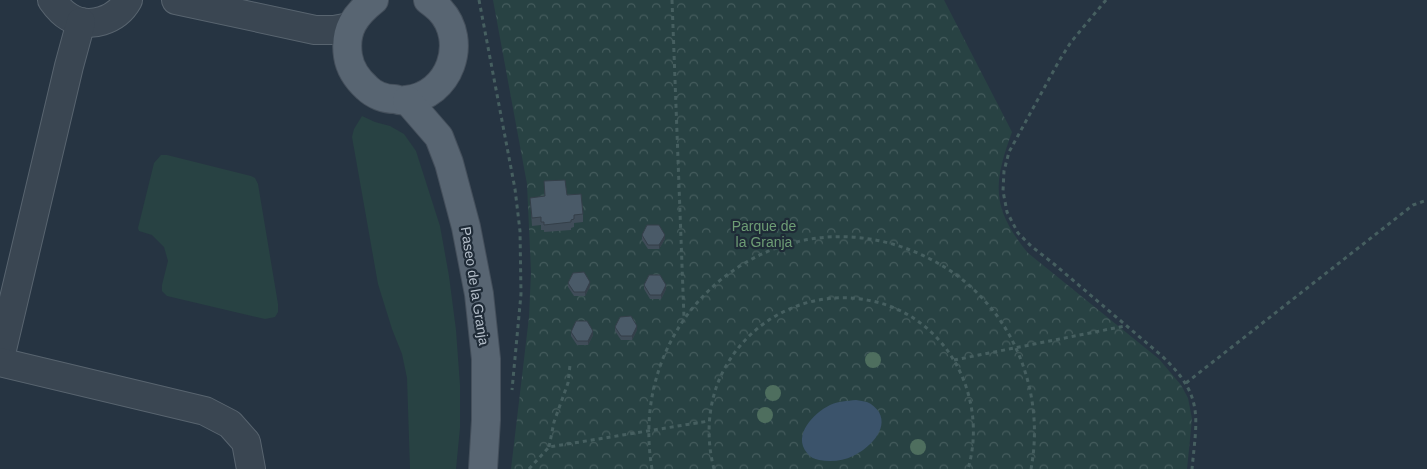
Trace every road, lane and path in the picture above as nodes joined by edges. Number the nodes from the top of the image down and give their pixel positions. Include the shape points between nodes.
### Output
1 (52, 0) edge
2 (128, 0) edge
3 (176, 0) edge
4 (374, 0) edge
5 (428, 0) edge
6 (479, 0) edge
7 (672, 0) edge
8 (1106, 0) edge
9 (81, 22) junction
10 (350, 27) junction
11 (315, 30) junction
12 (348, 54) junction
13 (438, 85) junction
14 (407, 100) junction
15 (439, 137) junction
16 (1427, 200) edge
17 (684, 319) junction
18 (1126, 325) junction
19 (1016, 347) junction
20 (0, 358) edge
21 (954, 360) junction
22 (0, 362) edge
23 (570, 365) dead end
24 (1186, 383) junction
25 (511, 392) dead end
26 (709, 422) junction
27 (648, 431) junction
28 (550, 447) junction
29 (251, 469) edge
30 (483, 469) edge
31 (529, 469) edge
32 (652, 469) edge
33 (714, 469) edge
34 (968, 469) edge
35 (1031, 469) edge
36 (1192, 469) edge

1 - 9 street via 59,10
2 - 9 street via 120,12 109,19 97,23
3 - 11 street
4 - 10 main road via 360,11
5 - 13 main road via 440,9 454,39 454,56
6 - 25 path via 520,231 521,294
7 - 17 path
8 - 18 path via 1059,60 1010,152 1004,171 1003,191 1007,212 1018,233
9 - 20 street
10 - 11 street
10 - 12 main road via 346,45
11 - 12 street
12 - 14 main road via 358,80 371,92 388,99
13 - 14 main road via 424,95
13 - 15 main road, Paseo de la Granja
14 - 15 main road, Paseo de la Granja
15 - 30 main road, Paseo de la Granja via 466,227 479,294 486,360
16 - 24 path via 1413,205
17 - 19 path via 718,282 761,255 816,238 859,238 888,242 915,251 953,272 990,306
17 - 27 path via 668,344 658,371
18 - 19 path
18 - 24 path
19 - 21 path
19 - 35 path via 1033,405 1035,434
21 - 26 path via 926,328 892,308 854,298 814,301 777,315 746,339 721,376
21 - 34 path via 966,384 973,413 974,443
22 - 29 street via 205,411 230,424 246,442
23 - 28 path
24 - 36 path via 1197,419
26 - 27 path
26 - 33 path
27 - 28 path
27 - 32 path
28 - 31 path

